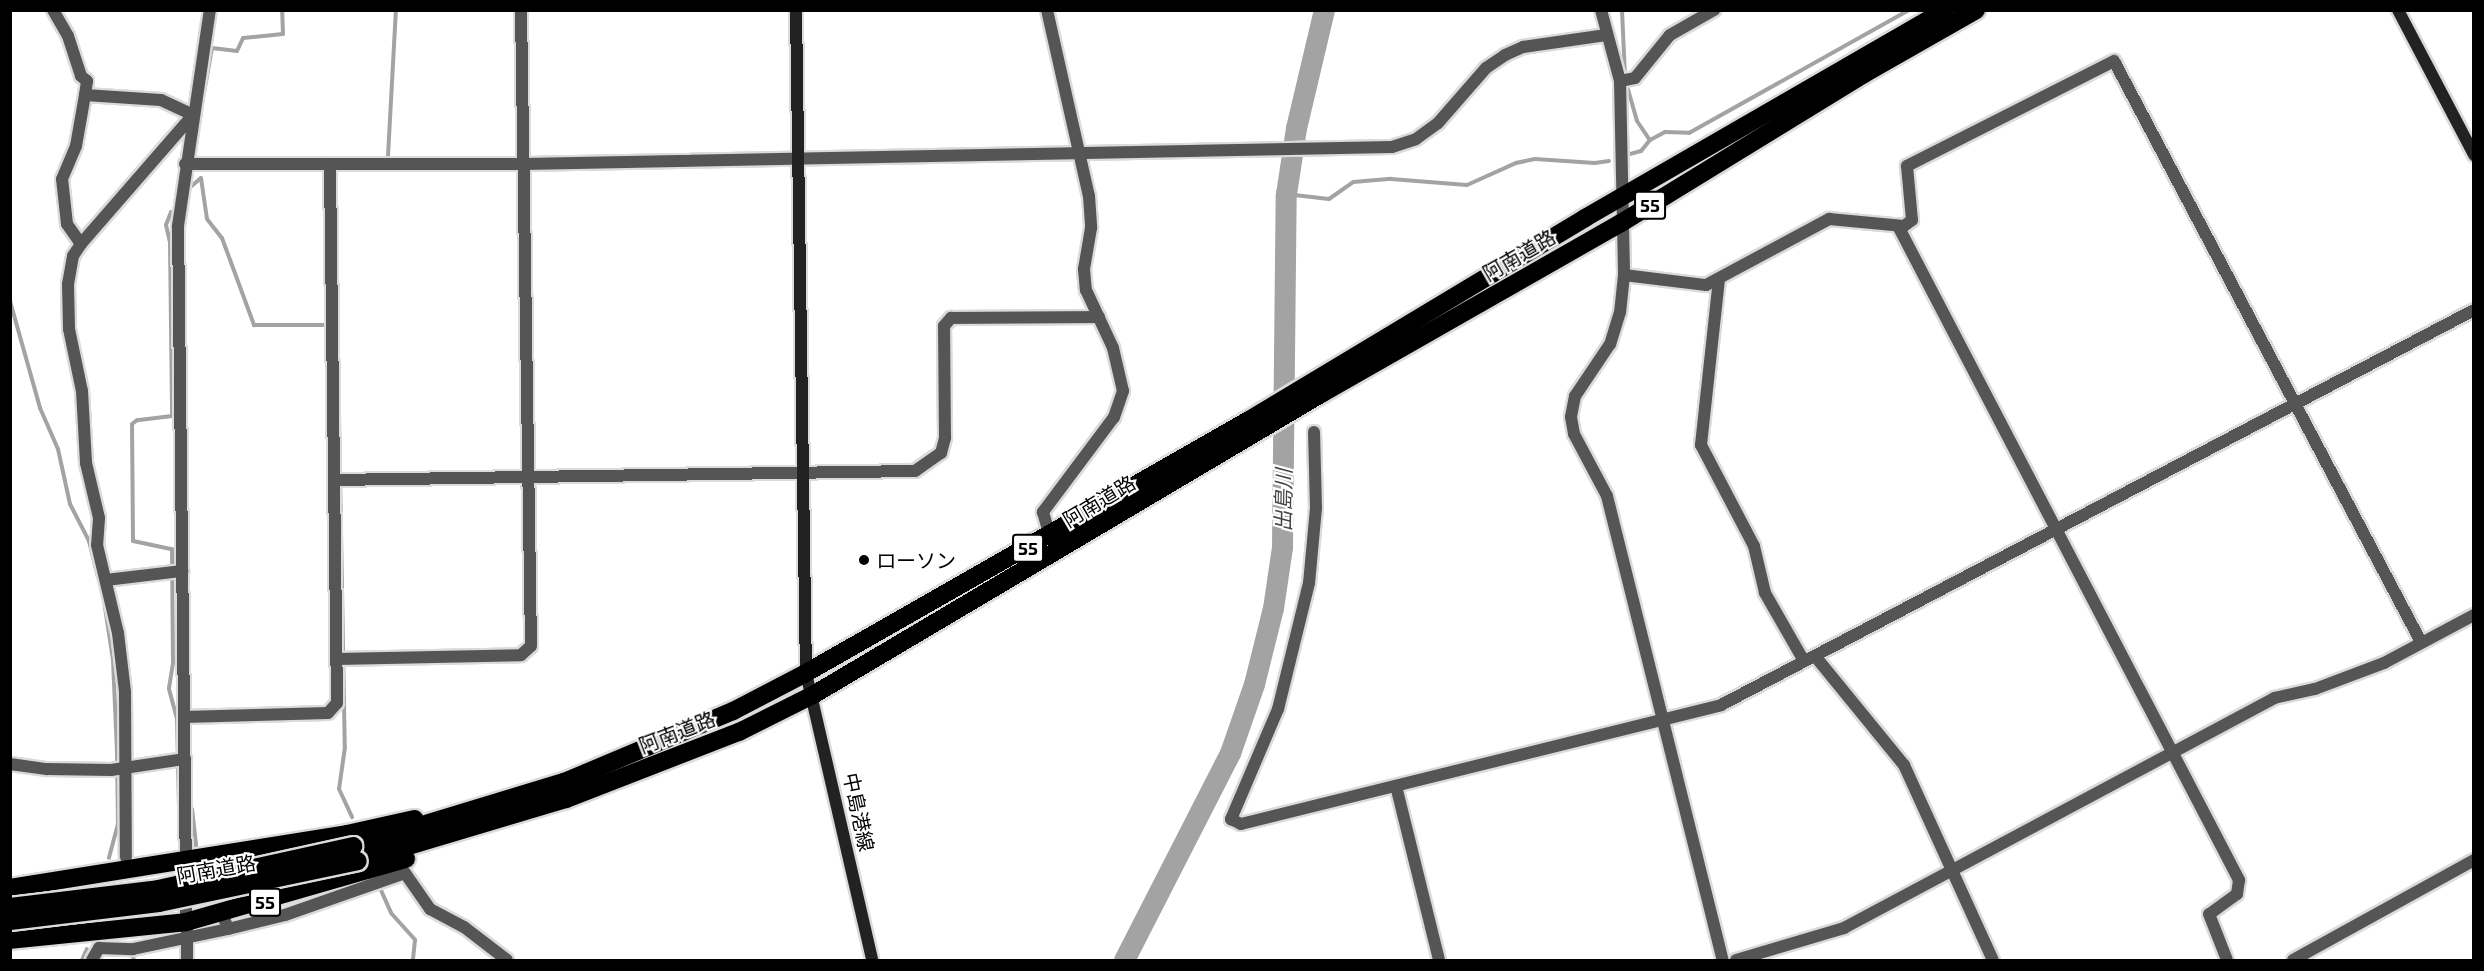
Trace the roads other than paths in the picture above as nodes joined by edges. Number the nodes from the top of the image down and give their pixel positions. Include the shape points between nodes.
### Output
1 (53, 10) edge
2 (210, 10) edge
3 (521, 10) edge
4 (796, 10) edge
5 (1047, 10) edge
6 (1601, 10) edge
7 (1714, 10) edge
8 (1944, 10) edge
9 (1976, 10) edge
10 (2398, 10) edge
11 (1606, 35) junction
12 (1620, 81) junction
13 (85, 95) junction
14 (193, 115) junction
15 (1081, 154) junction
16 (2474, 155) edge
17 (798, 158) junction
18 (185, 164) junction
19 (524, 164) junction
20 (330, 165) junction
21 (1623, 196) junction
22 (1621, 223) junction
23 (1898, 226) junction
24 (81, 244) junction
25 (1624, 275) junction
26 (1719, 279) junction
27 (2474, 310) edge
28 (1099, 316) junction
29 (1322, 386) junction
30 (2296, 404) junction
31 (1250, 428) junction
32 (1314, 432) dead end
33 (802, 471) junction
34 (526, 476) junction
35 (338, 480) junction
36 (2057, 529) junction
37 (1050, 536) junction
38 (176, 570) junction
39 (106, 580) junction
40 (2474, 615) edge
41 (2421, 642) junction
42 (341, 658) junction
43 (1809, 658) junction
44 (806, 673) junction
45 (813, 695) junction
46 (184, 717) junction
47 (1662, 717) junction
48 (2172, 754) junction
49 (180, 759) junction
50 (10, 764) edge
51 (119, 769) junction
52 (1396, 786) junction
53 (500, 802) junction
54 (508, 819) junction
55 (356, 854) junction
56 (126, 858) dead end
57 (185, 858) junction
58 (2474, 860) edge
59 (1952, 871) junction
60 (10, 888) edge
61 (10, 907) edge
62 (10, 921) edge
63 (225, 921) junction
64 (186, 931) junction
65 (10, 940) edge
66 (92, 960) edge
67 (187, 960) edge
68 (507, 960) edge
69 (872, 960) edge
70 (1439, 960) edge
71 (1723, 960) edge
72 (1736, 960) edge
73 (1993, 960) edge
74 (2227, 960) edge
75 (2293, 960) edge

1 - 13 street via 68,36 81,76 87,81
2 - 14 street
3 - 19 street
4 - 17 street, 中島港線
5 - 15 street via 1049,33
6 - 11 street
7 - 12 street via 1670,35 1635,78
8 - 21 highway, 阿南道路 / 55
9 - 22 highway, 阿南道路 / 55
10 - 16 street
11 - 12 street
11 - 15 street via 1523,47 1505,55 1486,68 1438,123 1416,139 1392,147
12 - 21 street
13 - 14 street via 161,100
13 - 24 street via 76,146 62,179 67,224
14 - 18 street
14 - 24 street
15 - 17 street
15 - 28 street via 1091,228 1084,269 1086,290
17 - 19 street
17 - 33 street, 中島港線
18 - 20 street
18 - 38 street via 178,237
19 - 20 street
19 - 34 street
20 - 35 street
21 - 22 street
21 - 29 highway, 阿南道路 / 55
22 - 25 street
22 - 29 highway, 阿南道路 / 55
23 - 26 street via 1829,219
23 - 30 street via 1912,220 1907,166 2114,61
23 - 36 street
24 - 39 street via 73,256 68,284 69,330 82,391 86,463 99,518 97,545
25 - 26 street via 1706,285
25 - 47 street via 1620,312 1610,344 1575,396 1571,417 1574,434 1607,496
26 - 43 street via 1701,445 1754,546 1765,593
27 - 30 street
28 - 33 street via 951,318 944,326 945,438 941,453 915,471
28 - 37 street via 1113,348 1124,391 1121,405 1043,512
29 - 31 highway, 阿南道路 / 55
30 - 36 street
30 - 41 street
31 - 37 highway, 阿南道路 / 55
31 - 45 highway, 阿南道路 / 55
32 - 52 street via 1316,508 1309,583 1296,646 1278,709 1231,819 1241,824
33 - 34 street
33 - 44 street, 中島港線
34 - 35 street
34 - 42 street via 531,646 521,655
35 - 42 street
36 - 43 street
36 - 48 street
37 - 44 highway, 阿南道路 / 55
38 - 39 street
38 - 46 street
39 - 51 street via 125,692
40 - 41 street
41 - 48 street via 2384,663 2315,689 2274,698
42 - 46 street via 337,703 328,713
43 - 47 street via 1721,705
43 - 59 street via 1904,765
44 - 45 street, 中島港線
44 - 53 highway, 阿南道路 / 55 via 733,711 564,782
45 - 54 highway, 阿南道路 / 55 via 739,732
45 - 69 street, 中島港線
46 - 49 street
47 - 52 street
47 - 71 street
48 - 59 street
48 - 74 street via 2239,880 2236,894 2209,914
49 - 51 street
49 - 57 street
50 - 51 street via 47,769
51 - 56 street
52 - 70 street
53 - 55 highway, 阿南道路 / 55
53 - 57 highway, 55 via 347,834
54 - 55 highway, 阿南道路 / 55
54 - 63 highway, 55 via 376,870
55 - 61 highway, 阿南道路 / 55, bridge via 158,889
55 - 62 highway, 阿南道路 / 55, bridge via 159,903
57 - 60 highway, 55
57 - 64 street
58 - 75 street
59 - 72 street via 1826,936
59 - 73 street
63 - 64 highway, 55
63 - 68 street via 285,915 405,873 430,909 464,927
64 - 65 highway, 55
64 - 66 street via 130,950 99,948
64 - 67 street

